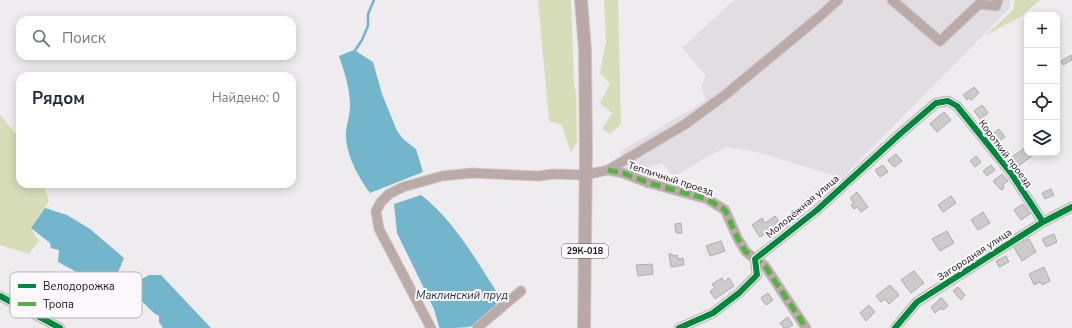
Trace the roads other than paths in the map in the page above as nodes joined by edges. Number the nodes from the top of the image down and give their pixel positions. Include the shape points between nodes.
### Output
1 (581, 0) edge
2 (838, 0) edge
3 (892, 0) edge
4 (998, 0) edge
5 (948, 101) joint
6 (608, 170) junction
7 (585, 175) junction
8 (1072, 207) edge
9 (1043, 222) junction
10 (755, 259) junction
11 (521, 291) dead end
12 (0, 296) edge
13 (10, 303) edge
14 (34, 318) edge
15 (43, 324) edge
16 (60, 328) edge
17 (431, 328) edge
18 (477, 328) edge
19 (584, 328) edge
20 (679, 328) edge
21 (806, 328) edge
22 (895, 328) edge

1 - 7 main road, 29К-018 via 585,50
2 - 6 street via 725,95 684,125
3 - 4 street via 940,40 979,4 996,6
5 - 9 street, Короткий проезд via 957,106 1011,173
5 - 10 street, Молодёжная улица via 936,103 817,210
6 - 7 street
6 - 10 street, Тепличный проезд via 719,205 725,210 746,252
7 - 17 street via 472,173 442,176 403,187 389,194 376,211 379,229
7 - 19 main road, 29К-018
8 - 9 street, Загородная улица
9 - 22 street, Загородная улица via 918,302
10 - 20 street via 757,275 739,293 713,313
10 - 21 street, Тепличный проезд via 765,266
11 - 18 street
12 - 13 street
14 - 15 street
15 - 16 street

